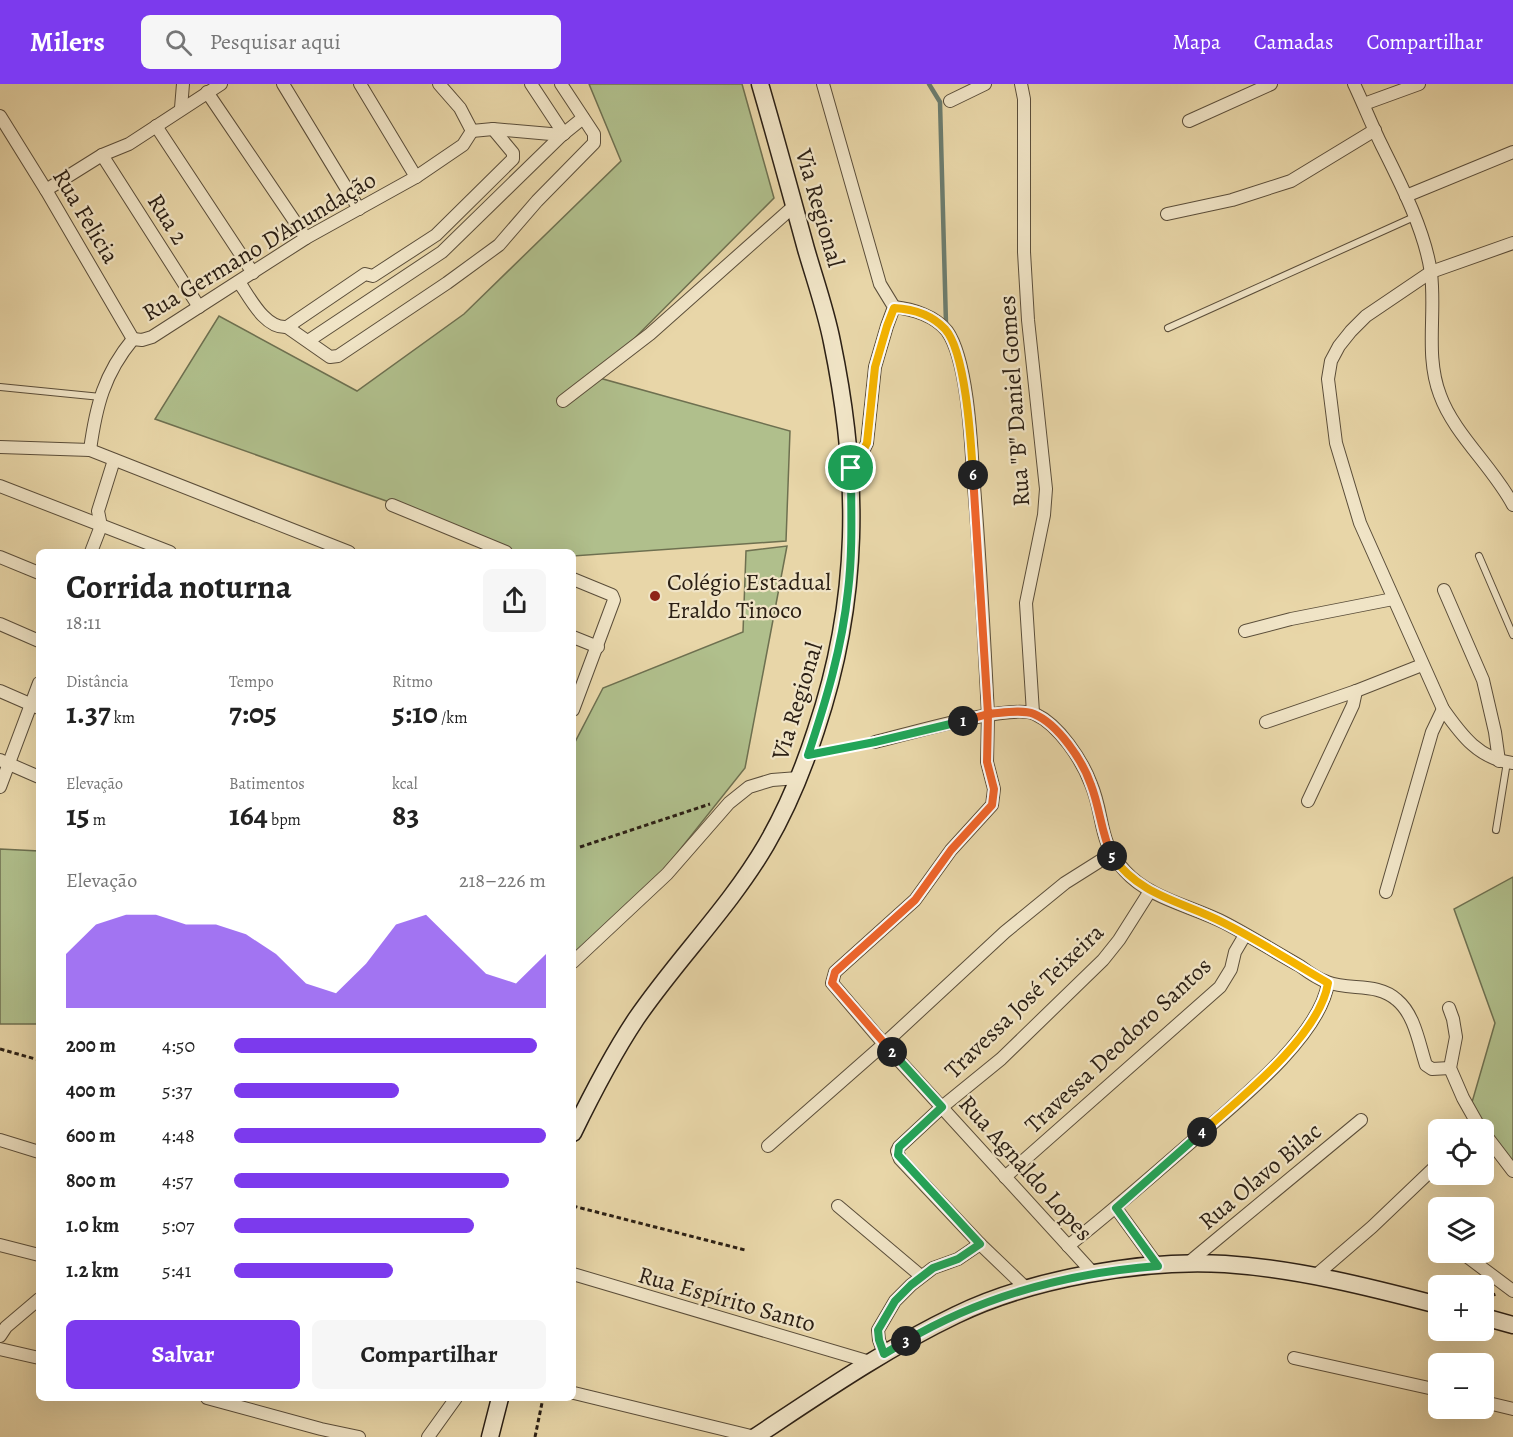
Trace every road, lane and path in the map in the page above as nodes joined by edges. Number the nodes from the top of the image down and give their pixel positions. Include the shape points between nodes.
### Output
1 (183, 84) edge
2 (221, 84) edge
3 (283, 84) edge
4 (360, 84) edge
5 (439, 84) edge
6 (531, 84) edge
7 (561, 84) edge
8 (760, 84) edge
9 (823, 84) edge
10 (985, 84) edge
11 (1021, 84) edge
12 (1271, 84) edge
13 (1354, 84) edge
14 (1419, 84) edge
15 (207, 92) junction
16 (950, 101) dead end
17 (1364, 104) junction
18 (181, 108) junction
19 (0, 116) edge
20 (583, 118) junction
21 (1190, 121) dead end
22 (156, 126) junction
23 (493, 129) junction
24 (1375, 130) junction
25 (472, 131) junction
26 (563, 134) junction
27 (1513, 152) edge
28 (102, 154) junction
29 (416, 177) junction
30 (46, 190) junction
31 (1406, 196) junction
32 (794, 206) junction
33 (359, 209) junction
34 (1167, 214) dead end
35 (1414, 217) junction
36 (306, 238) junction
37 (1513, 243) edge
38 (1431, 272) junction
39 (253, 273) junction
40 (239, 282) junction
41 (199, 307) junction
42 (894, 308) junction
43 (286, 327) junction
44 (1168, 328) dead end
45 (133, 339) junction
46 (308, 341) junction
47 (0, 387) edge
48 (100, 397) junction
49 (563, 401) dead end
50 (0, 447) edge
51 (90, 450) junction
52 (114, 460) junction
53 (851, 468) junction
54 (1508, 484) edge
55 (0, 486) edge
56 (392, 505) dead end
57 (1513, 505) edge
58 (100, 526) junction
59 (92, 549) edge
60 (162, 549) edge
61 (341, 549) edge
62 (499, 549) edge
63 (1479, 556) dead end
64 (0, 557) edge
65 (36, 572) edge
66 (576, 580) edge
67 (1444, 590) dead end
68 (1393, 599) junction
69 (0, 624) edge
70 (1245, 631) dead end
71 (1513, 635) edge
72 (576, 638) edge
73 (36, 640) edge
74 (598, 647) junction
75 (1422, 664) junction
76 (0, 691) edge
77 (1356, 692) junction
78 (576, 703) edge
79 (35, 706) edge
80 (1443, 709) junction
81 (1033, 713) junction
82 (988, 714) junction
83 (1266, 722) dead end
84 (875, 742) joint
85 (808, 755) junction
86 (4, 761) edge
87 (1506, 762) edge
88 (36, 776) edge
89 (798, 778) junction
90 (0, 787) edge
91 (740, 794) junction
92 (1308, 801) dead end
93 (1496, 830) dead end
94 (580, 847) dead end
95 (1111, 854) junction
96 (1150, 891) junction
97 (1386, 891) dead end
98 (1245, 935) junction
99 (576, 959) edge
100 (1328, 983) junction
101 (1449, 1008) dead end
102 (884, 1044) junction
103 (0, 1049) edge
104 (36, 1059) edge
105 (1450, 1068) junction
106 (942, 1107) junction
107 (1475, 1119) edge
108 (1361, 1120) dead end
109 (576, 1127) edge
110 (0, 1140) edge
111 (768, 1146) dead end
112 (1494, 1146) edge
113 (36, 1151) edge
114 (1513, 1171) edge
115 (1428, 1174) edge
116 (1005, 1177) junction
117 (838, 1206) dead end
118 (576, 1207) edge
119 (1116, 1208) junction
120 (980, 1244) junction
121 (0, 1245) edge
122 (1068, 1246) junction
123 (745, 1250) dead end
124 (36, 1254) edge
125 (1475, 1263) edge
126 (1187, 1264) junction
127 (1158, 1266) junction
128 (1093, 1273) junction
129 (576, 1275) edge
130 (921, 1276) junction
131 (1315, 1276) junction
132 (1026, 1288) junction
133 (1512, 1291) edge
134 (36, 1302) edge
135 (1428, 1303) edge
136 (1494, 1320) edge
137 (1513, 1325) edge
138 (0, 1336) edge
139 (0, 1349) edge
140 (36, 1357) edge
141 (877, 1358) junction
142 (1294, 1358) dead end
143 (1428, 1388) edge
144 (576, 1393) edge
145 (217, 1401) edge
146 (454, 1401) edge
147 (499, 1401) edge
148 (542, 1401) edge
149 (1494, 1404) edge
150 (1513, 1409) edge
151 (320, 1433) edge
152 (359, 1437) edge
153 (428, 1437) edge
154 (490, 1437) edge
155 (535, 1437) edge
156 (755, 1437) edge

1 - 18 street
2 - 15 street
3 - 33 street
4 - 29 street
5 - 25 street via 460,108
6 - 26 street
7 - 20 street
8 - 32 main road, Via Regional
9 - 42 street via 880,284
10 - 16 street
11 - 81 street, Rua "B" Daniel Gomes via 1028,320 1046,489 1026,603
12 - 21 street
13 - 17 street
14 - 17 street
15 - 18 street
15 - 36 street
17 - 24 street
18 - 22 street
19 - 30 street, Rua Felicia
20 - 26 street
20 - 46 street via 594,134 594,143 499,245 338,356 330,357
22 - 28 street via 122,148
22 - 39 street
23 - 25 street
23 - 26 street
23 - 43 street via 513,153 513,159 436,235 373,276 364,274
24 - 31 street
24 - 34 street via 1291,181 1232,200
25 - 29 street, Rua Germano D'Anundação via 463,145
26 - 46 street via 442,252
27 - 31 street
28 - 30 street
28 - 41 street, Rua 2
29 - 33 street, Rua Germano D'Anundação
30 - 45 street, Rua Felicia
31 - 35 street
32 - 49 street via 650,334
32 - 53 main road, Via Regional via 832,338
33 - 36 street, Rua Germano D'Anundação
35 - 38 street
35 - 44 lane
36 - 39 street, Rua Germano D'Anundação
37 - 38 street
38 - 54 street via 1432,358 1440,395 1449,415
38 - 68 street via 1366,316 1351,331 1331,361 1328,379 1336,443 1346,481
39 - 40 street, Rua Germano D'Anundação
40 - 41 street, Rua Germano D'Anundação
40 - 43 street via 265,318
41 - 45 street, Rua Germano D'Anundação via 152,337
42 - 53 street via 875,367 867,443
42 - 82 street via 926,316 946,330 957,357 969,414
43 - 46 street
45 - 48 street, Rua Germano D'Anundação via 110,370
47 - 48 lane
48 - 51 street, Rua Germano D'Anundação
50 - 51 street
51 - 52 street
52 - 58 street via 98,511
52 - 61 street
53 - 85 main road, Via Regional via 852,544 841,640
54 - 57 street
55 - 58 street
56 - 62 street
58 - 59 street
58 - 60 street
63 - 71 lane
64 - 65 street
66 - 74 street via 612,595 614,600
67 - 87 street via 1483,680
68 - 70 street
68 - 75 street
69 - 73 street
72 - 74 street
74 - 78 street
75 - 77 street
75 - 80 street
76 - 79 street
77 - 83 street
77 - 92 street
79 - 86 street
80 - 87 street via 1461,735 1483,753
80 - 97 street via 1432,732
81 - 82 street
81 - 95 street via 1068,744 1091,783
82 - 84 street
82 - 102 street, Rua Agnaldo Lopes via 987,762 994,789 992,805 951,850 915,900 835,972 832,983
84 - 85 path
85 - 89 main road, Via Regional
86 - 88 street
86 - 90 street
87 - 93 lane
89 - 91 street via 772,780
89 - 109 main road, Via Regional via 785,812 743,882 637,1018 597,1083
91 - 94 path
91 - 99 street via 667,874
95 - 96 street via 1133,881
95 - 102 street via 1065,883 1005,932
96 - 98 street
96 - 106 street, Travessa José Teixeira via 1103,960 1001,1059
98 - 100 street
98 - 116 street, Travessa Deodoro Santos via 1220,987
100 - 105 street via 1378,989 1396,999 1409,1015 1428,1068
100 - 119 street via 1326,998 1289,1051
101 - 105 street via 1456,1037
102 - 106 street, Rua Agnaldo Lopes
102 - 111 street
103 - 104 path
105 - 107 street
106 - 116 street, Rua Agnaldo Lopes
106 - 120 street, Travessa José Teixeira via 897,1151 900,1159
108 - 126 street, Rua Olavo Bilac
110 - 113 street
112 - 114 street
115 - 131 street
116 - 122 street, Rua Agnaldo Lopes
117 - 130 street
118 - 123 path
119 - 122 street
119 - 127 street
120 - 130 street
120 - 132 street
121 - 124 street
122 - 128 street, Rua Agnaldo Lopes
125 - 133 street
126 - 127 main road
126 - 131 main road via 1223,1264
127 - 128 main road
128 - 132 main road
129 - 141 street, Rua Espírito Santo
130 - 141 street via 882,1320
131 - 135 main road
132 - 141 main road via 957,1314
134 - 138 street
136 - 137 main road
139 - 140 street
141 - 156 main road
142 - 143 street
144 - 156 street
145 - 151 street
146 - 153 street
147 - 154 main road
148 - 155 path
149 - 150 street
151 - 152 street

